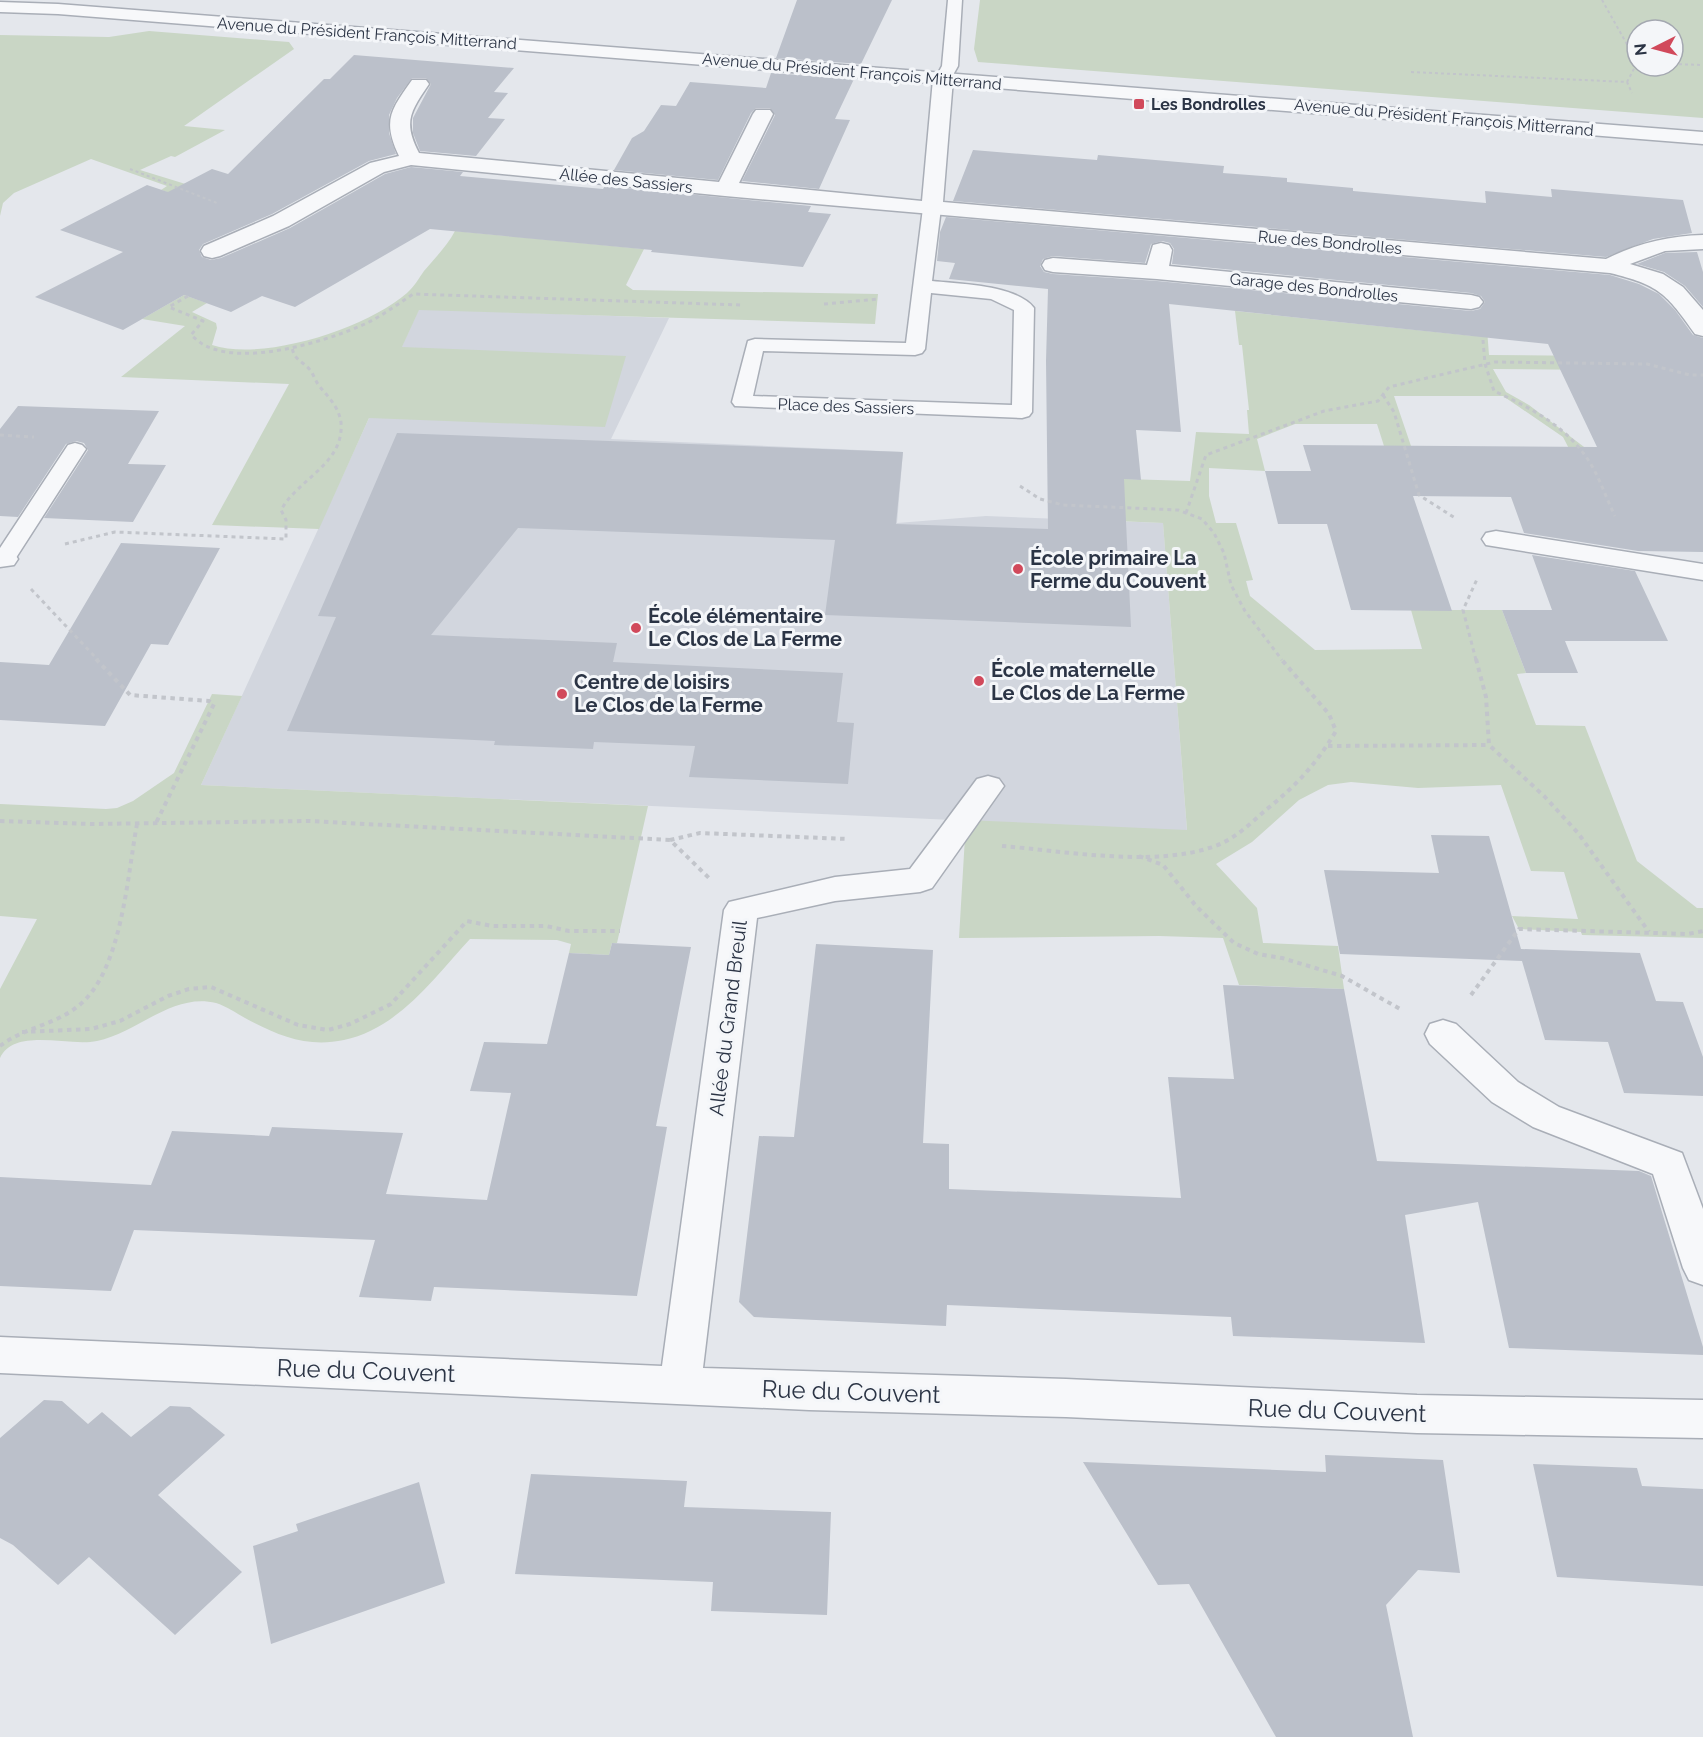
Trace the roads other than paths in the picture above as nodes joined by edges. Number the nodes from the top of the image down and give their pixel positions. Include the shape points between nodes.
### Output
1 (955, 0) edge
2 (0, 7) edge
3 (944, 79) junction
4 (419, 84) dead end
5 (763, 114) dead end
6 (1703, 138) edge
7 (411, 159) junction
8 (724, 190) junction
9 (932, 207) junction
10 (1164, 228) junction
11 (1703, 242) edge
12 (212, 251) road end
13 (1053, 265) dead end
14 (1610, 266) junction
15 (1157, 272) junction
16 (922, 286) junction
17 (1471, 302) dead end
18 (1703, 329) edge
19 (75, 449) dead end
20 (1496, 539) road end
21 (2, 559) edge
22 (1703, 572) edge
23 (988, 786) dead end
24 (1443, 1034) road end
25 (1703, 1268) edge
26 (0, 1355) edge
27 (680, 1385) junction
28 (1703, 1419) edge

1 - 3 lane via 950,66
2 - 3 street, Avenue du Président François Mitterrand
3 - 6 street, Avenue du Président François Mitterrand
3 - 9 street
4 - 7 street via 398,117 398,135
5 - 8 street
7 - 8 street, Allée des Sassiers
7 - 12 street, Allée des Sassiers via 377,167 281,221
8 - 9 street, Allée des Sassiers
9 - 10 street, Rue des Bondrolles
9 - 16 lane, Place des Sassiers
10 - 14 street, Rue des Bondrolles
10 - 15 street
11 - 14 street via 1654,245
13 - 15 street, Garage des Bondrolles
14 - 18 street, Rue des Bondrolles via 1668,285 1689,305
15 - 17 street, Garage des Bondrolles
16 - 16 lane, Place des Sassiers via 915,349 755,345 742,402 1022,412 1020,304 1001,296
19 - 21 lane
20 - 22 street
23 - 27 street, Allée du Grand Breuil via 920,880 835,889 741,910
24 - 25 street via 1505,1092 1546,1117 1669,1164
26 - 27 street, Rue du Couvent
27 - 28 street, Rue du Couvent via 1417,1414

